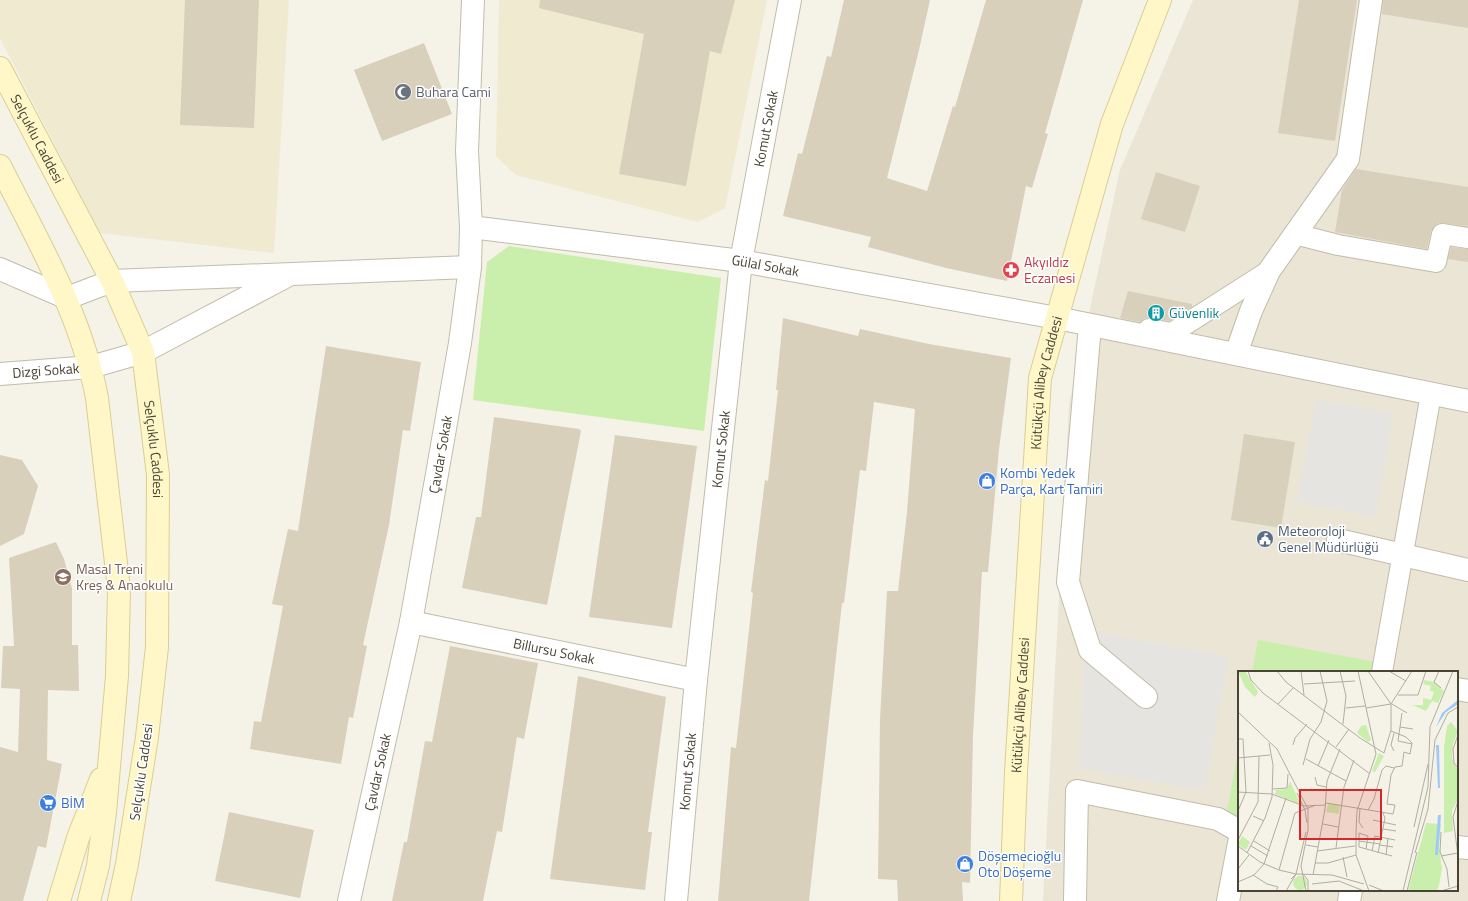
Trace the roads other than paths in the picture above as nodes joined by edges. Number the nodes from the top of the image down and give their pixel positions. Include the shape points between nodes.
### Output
1 (473, 0) edge
2 (790, 0) edge
3 (1160, 0) edge
4 (1371, 0) edge
5 (0, 68) edge
6 (0, 166) edge
7 (471, 227) junction
8 (1295, 234) junction
9 (1468, 238) edge
10 (741, 261) junction
11 (470, 267) junction
12 (0, 269) edge
13 (1270, 270) junction
14 (292, 273) junction
15 (112, 281) junction
16 (66, 298) junction
17 (1057, 318) junction
18 (1128, 324) dead end
19 (1090, 325) junction
20 (144, 352) junction
21 (1236, 354) junction
22 (91, 367) junction
23 (0, 374) edge
24 (1431, 394) junction
25 (1468, 401) edge
26 (1338, 540) dead end
27 (1404, 555) junction
28 (1468, 570) edge
29 (411, 622) junction
30 (1382, 671) edge
31 (696, 680) junction
32 (1458, 689) edge
33 (1468, 691) edge
34 (1146, 697) dead end
35 (110, 760) junction
36 (1238, 830) edge
37 (1458, 847) edge
38 (1238, 848) edge
39 (1468, 848) edge
40 (127, 864) junction
41 (1351, 891) edge
42 (59, 901) edge
43 (89, 901) edge
44 (120, 901) edge
45 (132, 901) edge
46 (349, 901) edge
47 (676, 901) edge
48 (1010, 901) edge
49 (1075, 901) edge
50 (1228, 901) edge
51 (1349, 901) edge

1 - 7 street, Çavdar Sokak via 467,151
2 - 10 street, Komut Sokak
3 - 17 main road, Kütükçü Alibey Caddesi via 1112,124
4 - 8 street via 1348,159
5 - 15 main road, Selçuklu Caddesi
6 - 16 main road
7 - 10 street, Gülal Sokak
7 - 11 street, Çavdar Sokak
8 - 9 street via 1338,245 1436,262 1442,234
8 - 13 street
10 - 17 street, Gülal Sokak
10 - 31 street, Komut Sokak
11 - 14 street
11 - 29 street, Çavdar Sokak via 460,343
12 - 16 street
13 - 18 street via 1172,334
13 - 21 street via 1251,311
14 - 15 street
14 - 20 street, Dizgi Sokak
15 - 16 street
15 - 20 main road, Selçuklu Caddesi
16 - 22 main road
17 - 19 street, Gülal Sokak
17 - 48 main road, Kütükçü Alibey Caddesi via 1040,378
19 - 21 street, Gülal Sokak
19 - 34 street via 1068,582 1090,650
20 - 22 street, Dizgi Sokak
20 - 40 main road, Selçuklu Caddesi via 158,476 157,646 147,737
21 - 24 street, Gülal Sokak
22 - 23 street, Dizgi Sokak
22 - 35 main road via 97,398 119,589 117,676
24 - 25 street, Gülal Sokak
24 - 27 street
26 - 27 street
27 - 28 street
27 - 30 street
29 - 31 street, Billursu Sokak
29 - 46 street, Çavdar Sokak
31 - 47 street, Komut Sokak
32 - 33 street
35 - 42 main road via 78,838
35 - 43 main road via 98,866
36 - 49 street via 1218,819 1077,791
37 - 39 street
38 - 50 street
40 - 44 main road
40 - 45 main road
41 - 51 street

